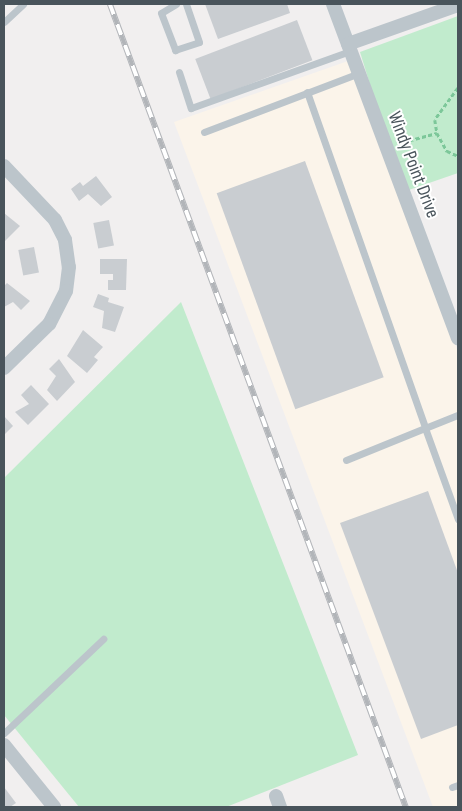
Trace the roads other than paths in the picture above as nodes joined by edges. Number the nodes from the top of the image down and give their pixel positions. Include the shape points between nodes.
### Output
1 (23, 4) edge
2 (176, 4) edge
3 (186, 4) edge
4 (333, 4) edge
5 (458, 5) edge
6 (4, 22) edge
7 (349, 47) junction
8 (179, 72) dead end
9 (358, 73) junction
10 (307, 92) junction
11 (204, 132) dead end
12 (4, 166) edge
13 (457, 329) edge
14 (4, 368) edge
15 (458, 415) edge
16 (425, 428) junction
17 (346, 460) dead end
18 (458, 519) edge
19 (103, 639) dead end
20 (4, 733) edge
21 (4, 745) edge
22 (54, 807) edge

1 - 6 lane
2 - 3 lane via 161,13 175,50 199,42
4 - 7 street, Windy Point Drive
5 - 7 street
7 - 8 lane via 191,108
7 - 9 street, Windy Point Drive
9 - 10 lane
9 - 13 street, Windy Point Drive
10 - 11 lane
10 - 16 lane
12 - 14 street via 55,220 65,240 70,267 66,291 48,324
15 - 16 lane
16 - 17 lane
16 - 18 lane
19 - 20 lane
21 - 22 street

